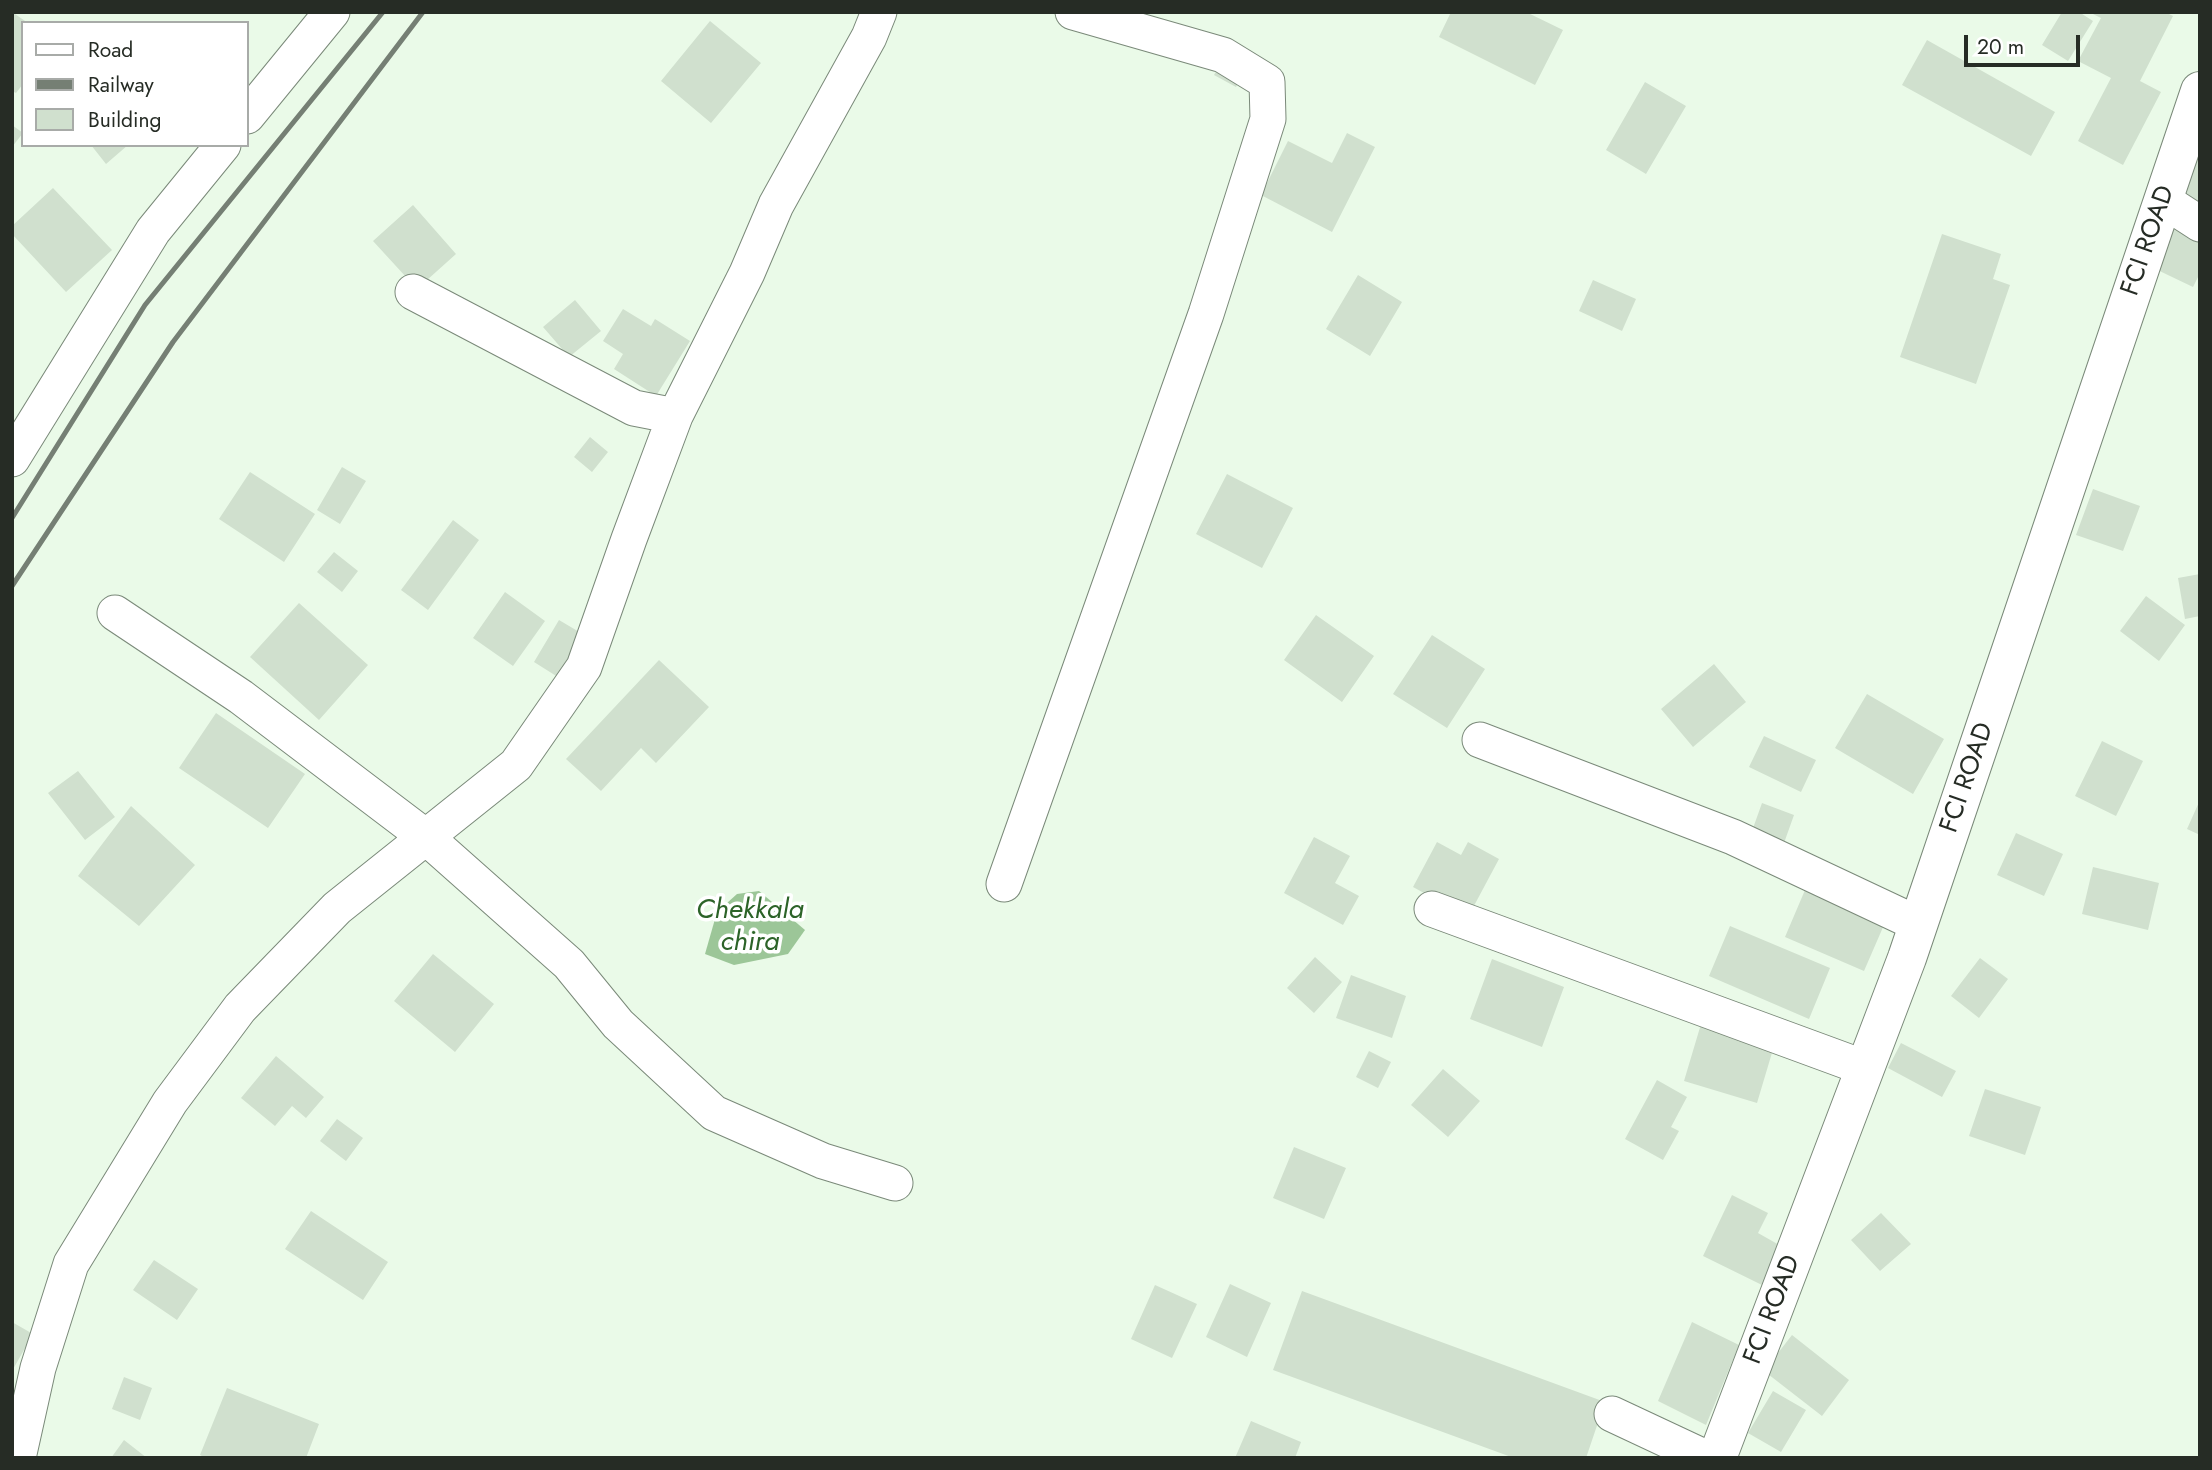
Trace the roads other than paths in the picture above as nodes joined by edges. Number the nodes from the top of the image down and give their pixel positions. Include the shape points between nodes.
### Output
1 (332, 12) edge
2 (879, 12) edge
3 (1073, 12) edge
4 (2200, 91) edge
5 (248, 115) edge
6 (221, 147) edge
7 (2163, 200) junction
8 (2200, 224) edge
9 (413, 292) dead end
10 (675, 416) junction
11 (13, 457) edge
12 (115, 613) dead end
13 (1480, 740) dead end
14 (427, 838) junction
15 (1004, 884) dead end
16 (1432, 909) dead end
17 (1918, 924) junction
18 (1865, 1068) junction
19 (895, 1183) dead end
20 (1612, 1414) dead end
21 (18, 1458) edge
22 (1706, 1458) edge
23 (1717, 1458) edge

1 - 5 street
2 - 10 street via 776,205
3 - 15 street via 1223,55 1267,82 1268,119 1206,314
4 - 7 street, FCI ROAD
6 - 11 street via 153,231
7 - 8 street
7 - 17 street, FCI ROAD
9 - 10 street via 634,408
10 - 14 street via 584,667 516,765
12 - 14 street via 241,697
13 - 17 street via 1733,837
14 - 19 street via 569,964 618,1024 714,1113 823,1161
14 - 21 street via 337,908 298,948 240,1008 170,1102 71,1264 38,1368
16 - 18 street
17 - 18 street, FCI ROAD
18 - 23 street, FCI ROAD
20 - 22 street

